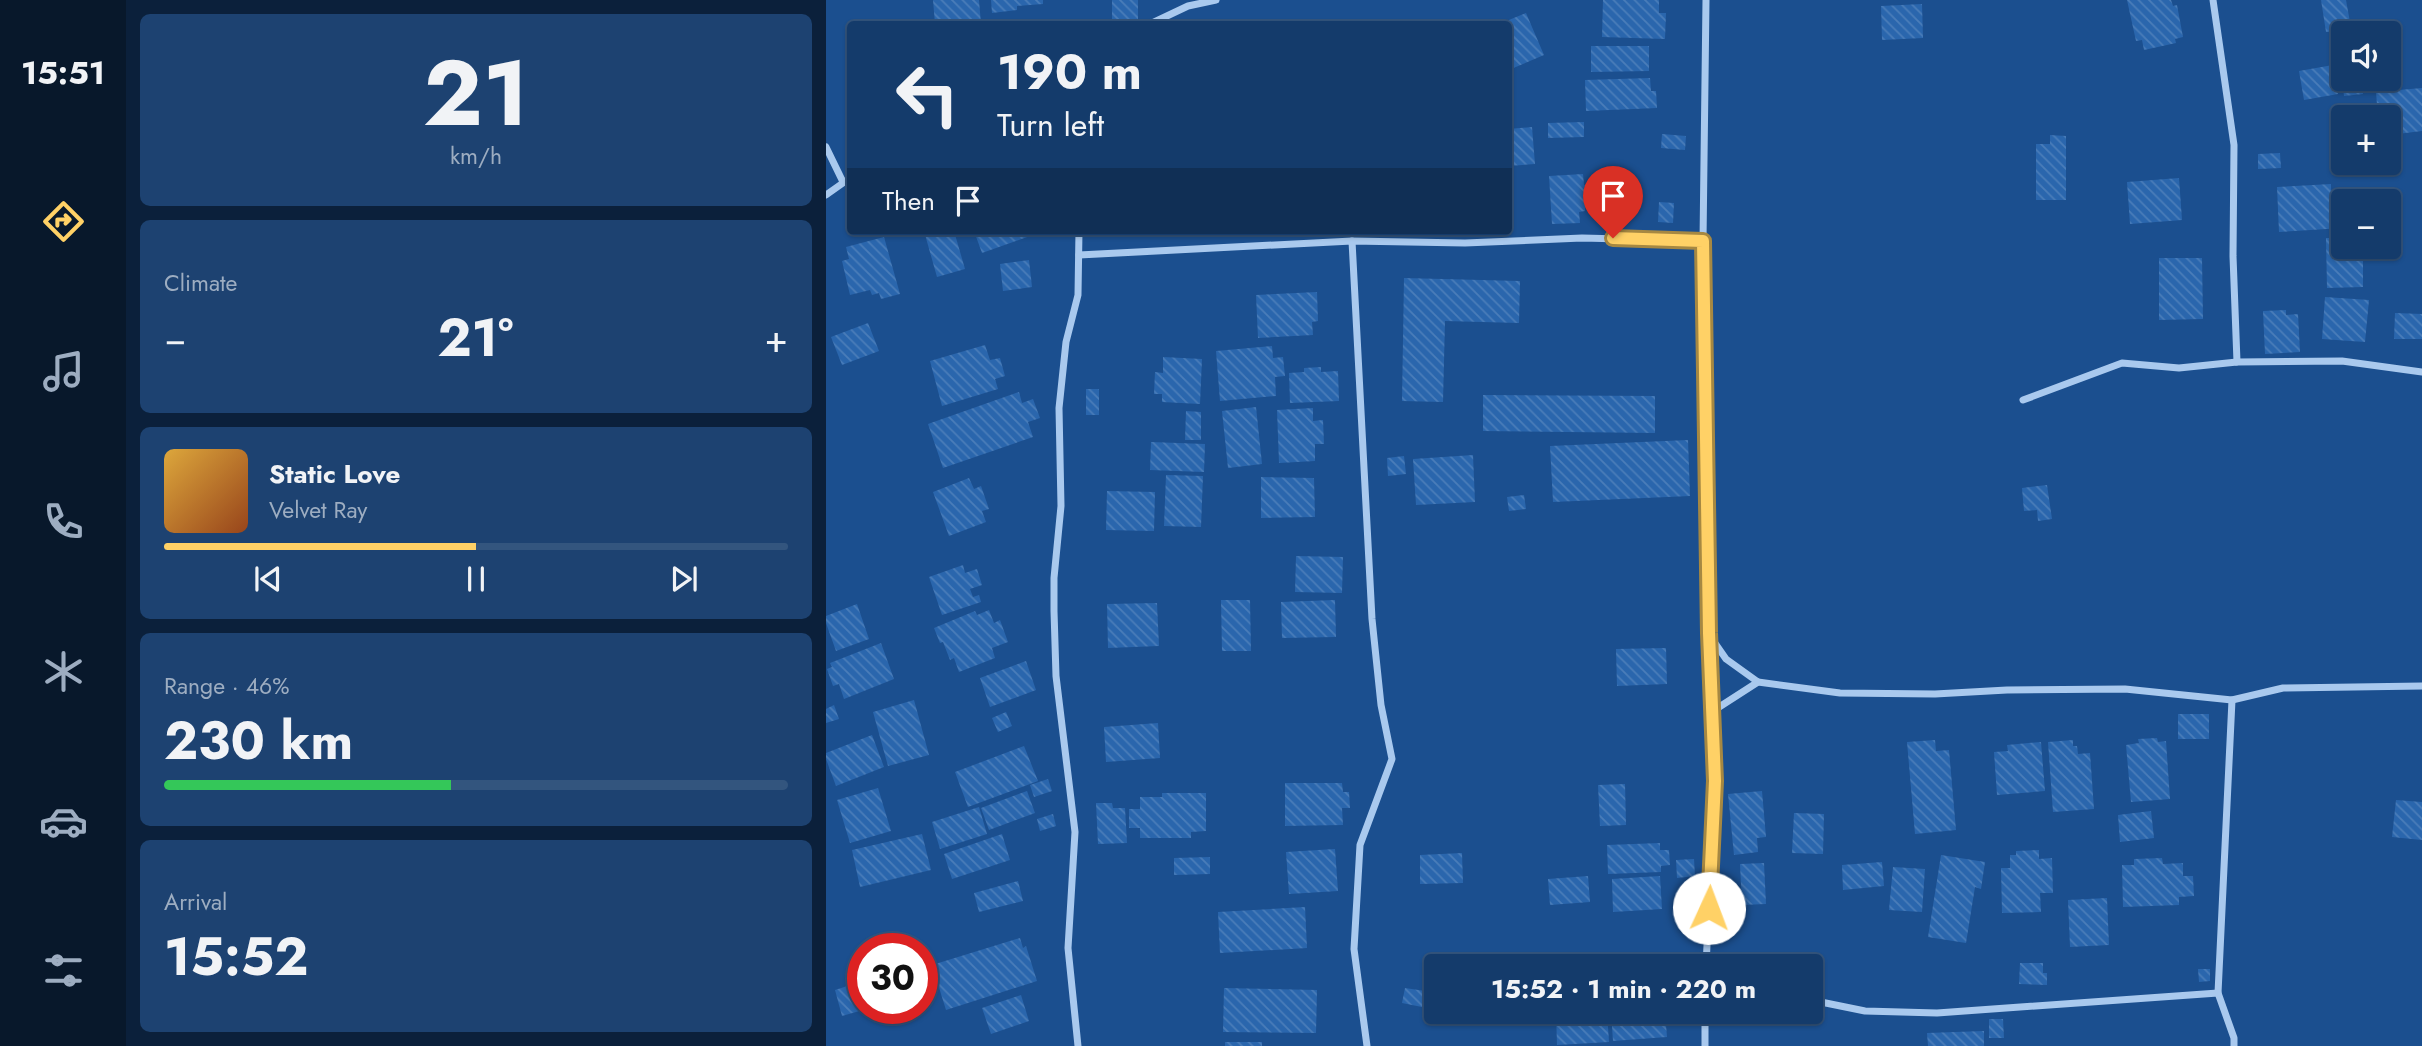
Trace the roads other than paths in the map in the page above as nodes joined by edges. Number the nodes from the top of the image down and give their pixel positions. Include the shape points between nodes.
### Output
1 (1216, 0) edge
2 (1706, 0) edge
3 (2213, 0) edge
4 (1156, 21) edge
5 (826, 147) edge
6 (847, 180) edge
7 (826, 195) edge
8 (1079, 235) edge
9 (1352, 241) junction
10 (1703, 241) junction
11 (1079, 255) junction
12 (2237, 362) junction
13 (2422, 372) edge
14 (2023, 400) dead end
15 (1709, 633) junction
16 (1758, 682) junction
17 (2422, 685) edge
18 (2232, 700) junction
19 (1713, 711) junction
20 (1707, 954) edge
21 (2218, 993) junction
22 (1823, 1002) edge
23 (1705, 1024) edge
24 (1078, 1046) edge
25 (1367, 1046) edge
26 (1705, 1046) edge
27 (2234, 1046) edge

1 - 4 street via 1188,6
2 - 10 street
3 - 12 street via 2234,145
5 - 6 street
6 - 7 street
8 - 11 street
9 - 10 street via 1465,243 1582,237
9 - 11 street
9 - 25 street via 1372,619 1392,759 1360,845 1354,949
10 - 15 street
11 - 24 street via 1078,295 1066,342 1059,408 1061,506 1054,578 1056,676 1075,832 1068,948
12 - 13 street via 2342,361
12 - 14 street via 2179,369 2122,363
15 - 16 street via 1726,659
15 - 19 street
16 - 18 street via 1840,692 1936,694 2124,689
16 - 19 street
17 - 18 street via 2283,688
18 - 21 street
19 - 20 street via 1715,781
21 - 22 street via 1937,1013 1865,1011
21 - 27 street
23 - 26 street

